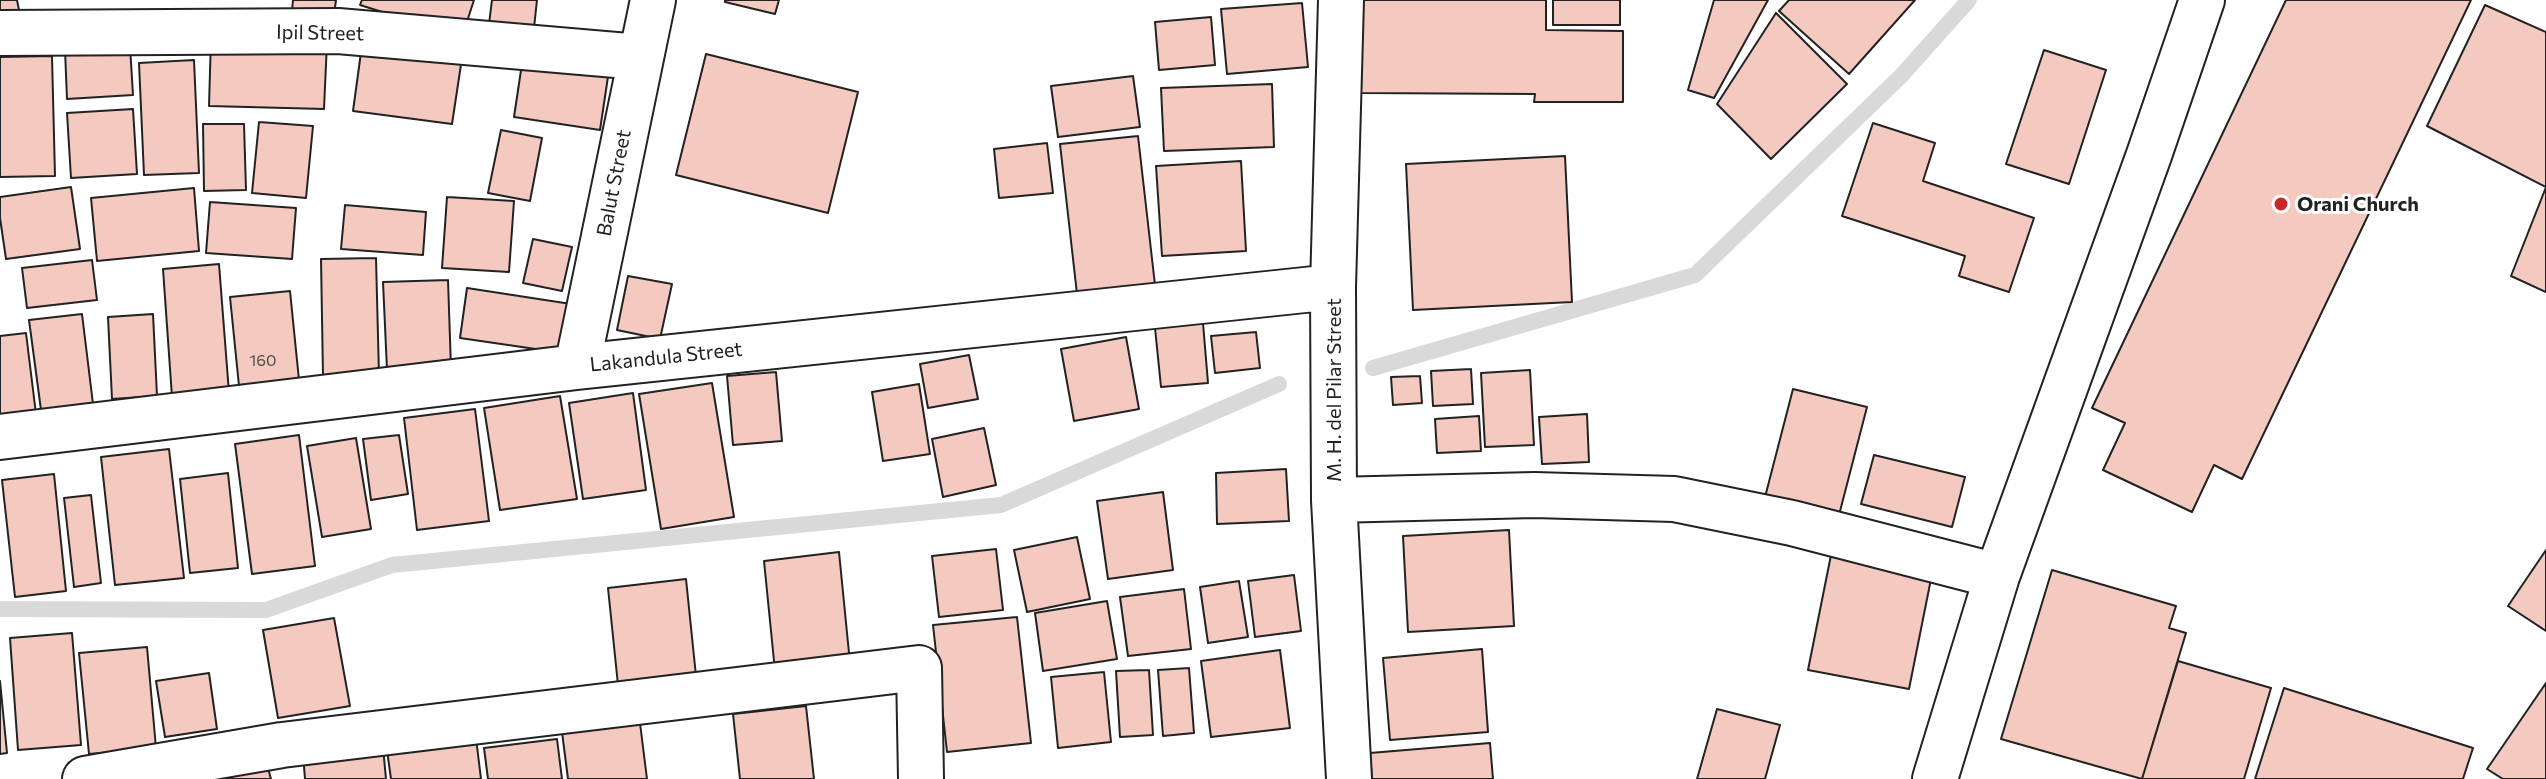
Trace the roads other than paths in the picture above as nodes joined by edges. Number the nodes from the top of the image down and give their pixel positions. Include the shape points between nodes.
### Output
1 (653, 0) edge
2 (1341, 0) edge
3 (2202, 0) edge
4 (102, 16) edge
5 (343, 16) edge
6 (0, 33) edge
7 (639, 57) junction
8 (1333, 287) junction
9 (577, 367) junction
10 (0, 437) edge
11 (1334, 500) junction
12 (1997, 576) junction
13 (285, 762) edge
14 (85, 779) edge
15 (921, 779) edge
16 (1349, 779) edge
17 (1935, 779) edge

1 - 7 street, Balut Street
2 - 8 street, M. H. del Pilar Street
3 - 12 street
4 - 5 street, Ipil Street
4 - 6 street, Ipil Street
5 - 7 street, Ipil Street
7 - 9 street, Balut Street
8 - 9 street, Lakandula Street
8 - 11 street, M. H. del Pilar Street
9 - 10 street, Lakandula Street
11 - 12 street via 1534,495 1674,499 1792,523
11 - 16 street, M. H. del Pilar Street
12 - 17 street
13 - 14 street
13 - 15 street via 919,668

